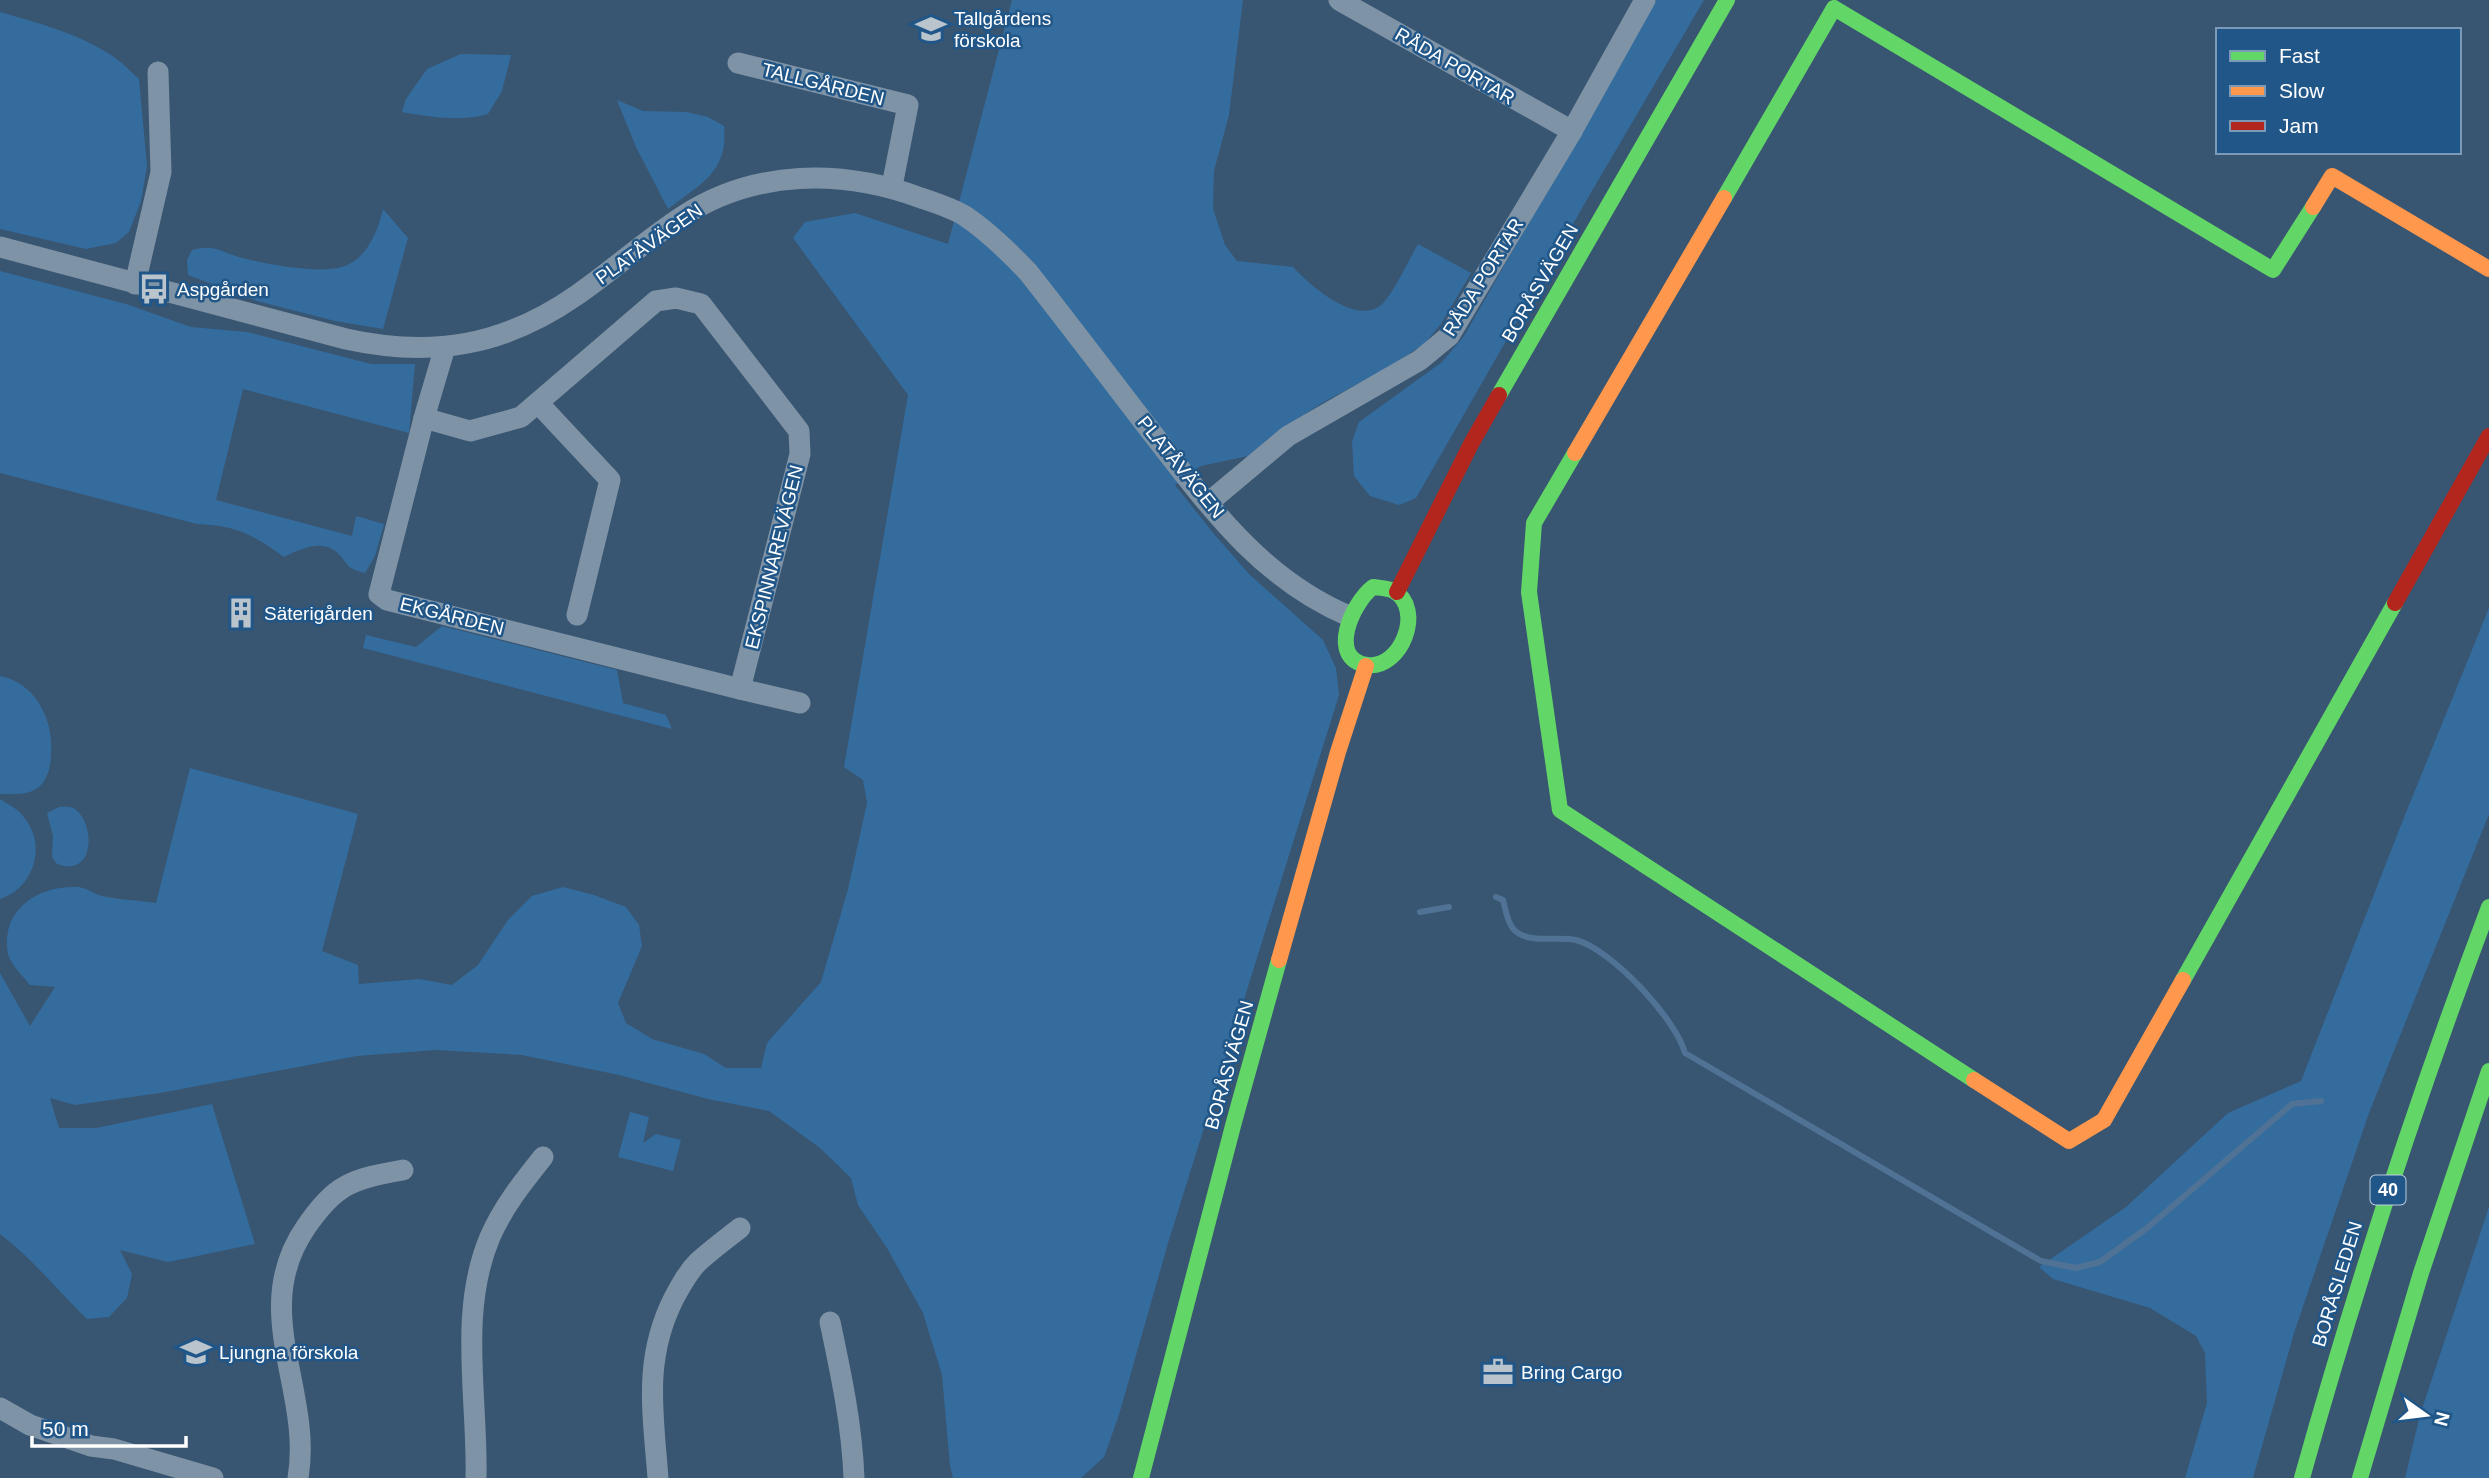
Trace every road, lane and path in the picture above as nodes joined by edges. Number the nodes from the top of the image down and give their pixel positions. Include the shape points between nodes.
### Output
1 (1339, 0) edge
2 (1645, 0) edge
3 (1727, 0) edge
4 (738, 64) dead end
5 (158, 72) dead end
6 (1572, 131) junction
7 (891, 187) junction
8 (0, 247) edge
9 (2489, 269) edge
10 (135, 284) junction
11 (445, 347) junction
12 (538, 403) junction
13 (424, 418) junction
14 (2489, 436) edge
15 (1208, 503) junction
16 (1397, 592) junction
17 (577, 615) dead end
18 (1349, 616) junction
19 (1366, 666) junction
20 (740, 689) junction
21 (800, 703) dead end
22 (2489, 907) edge
23 (2489, 1071) edge
24 (543, 1157) dead end
25 (403, 1170) dead end
26 (740, 1227) dead end
27 (830, 1322) dead end
28 (0, 1408) edge
29 (212, 1478) edge
30 (298, 1478) edge
31 (476, 1478) edge
32 (658, 1478) edge
33 (854, 1478) edge
34 (1140, 1478) edge
35 (2302, 1478) edge
36 (2360, 1478) edge

1 - 6 street, RÅDA PORTAR
2 - 6 street, RÅDA PORTAR
3 - 16 main road, BORÅSVÄGEN via 1471,444
4 - 7 street, TALLGÅRDEN via 908,105
5 - 10 street via 161,172
6 - 15 street, RÅDA PORTAR via 1449,336 1420,360 1287,436
7 - 11 street, PLATÅVÄGEN via 849,178 804,177 737,191 683,216 538,319 476,342
7 - 15 street, PLATÅVÄGEN via 963,215 1000,243 1028,272
8 - 10 street, PLATÅVÄGEN
9 - 14 main road via 2332,176 2273,270 1834,8 1535,523 1530,592 1559,810 2069,1142 2104,1119
10 - 11 street, PLATÅVÄGEN via 376,346
11 - 13 street, EKGÅRDEN
12 - 13 street, EKSPINNAREVÄGEN via 522,417 470,431
12 - 17 street via 610,480
12 - 20 street, EKSPINNAREVÄGEN via 656,301 676,298 701,304 799,431 800,454
13 - 20 street, EKGÅRDEN via 379,594 387,600
15 - 18 street, PLATÅVÄGEN via 1248,549 1287,581
16 - 18 main road via 1373,587 1363,593
16 - 19 main road via 1405,597 1409,609 1405,635 1388,662
18 - 19 main road via 1349,649 1353,658
19 - 34 main road, BORÅSVÄGEN via 1234,1122
20 - 21 street
22 - 35 main road, BORÅSLEDEN / 40 via 2397,1160
23 - 36 main road via 2451,1177
24 - 31 street via 508,1202 489,1238 479,1272 471,1323
25 - 30 street via 362,1177 330,1195 288,1259 280,1301 298,1425
26 - 32 street via 698,1263 664,1317 651,1379
27 - 33 street via 844,1389
28 - 29 street via 30,1425 91,1446

